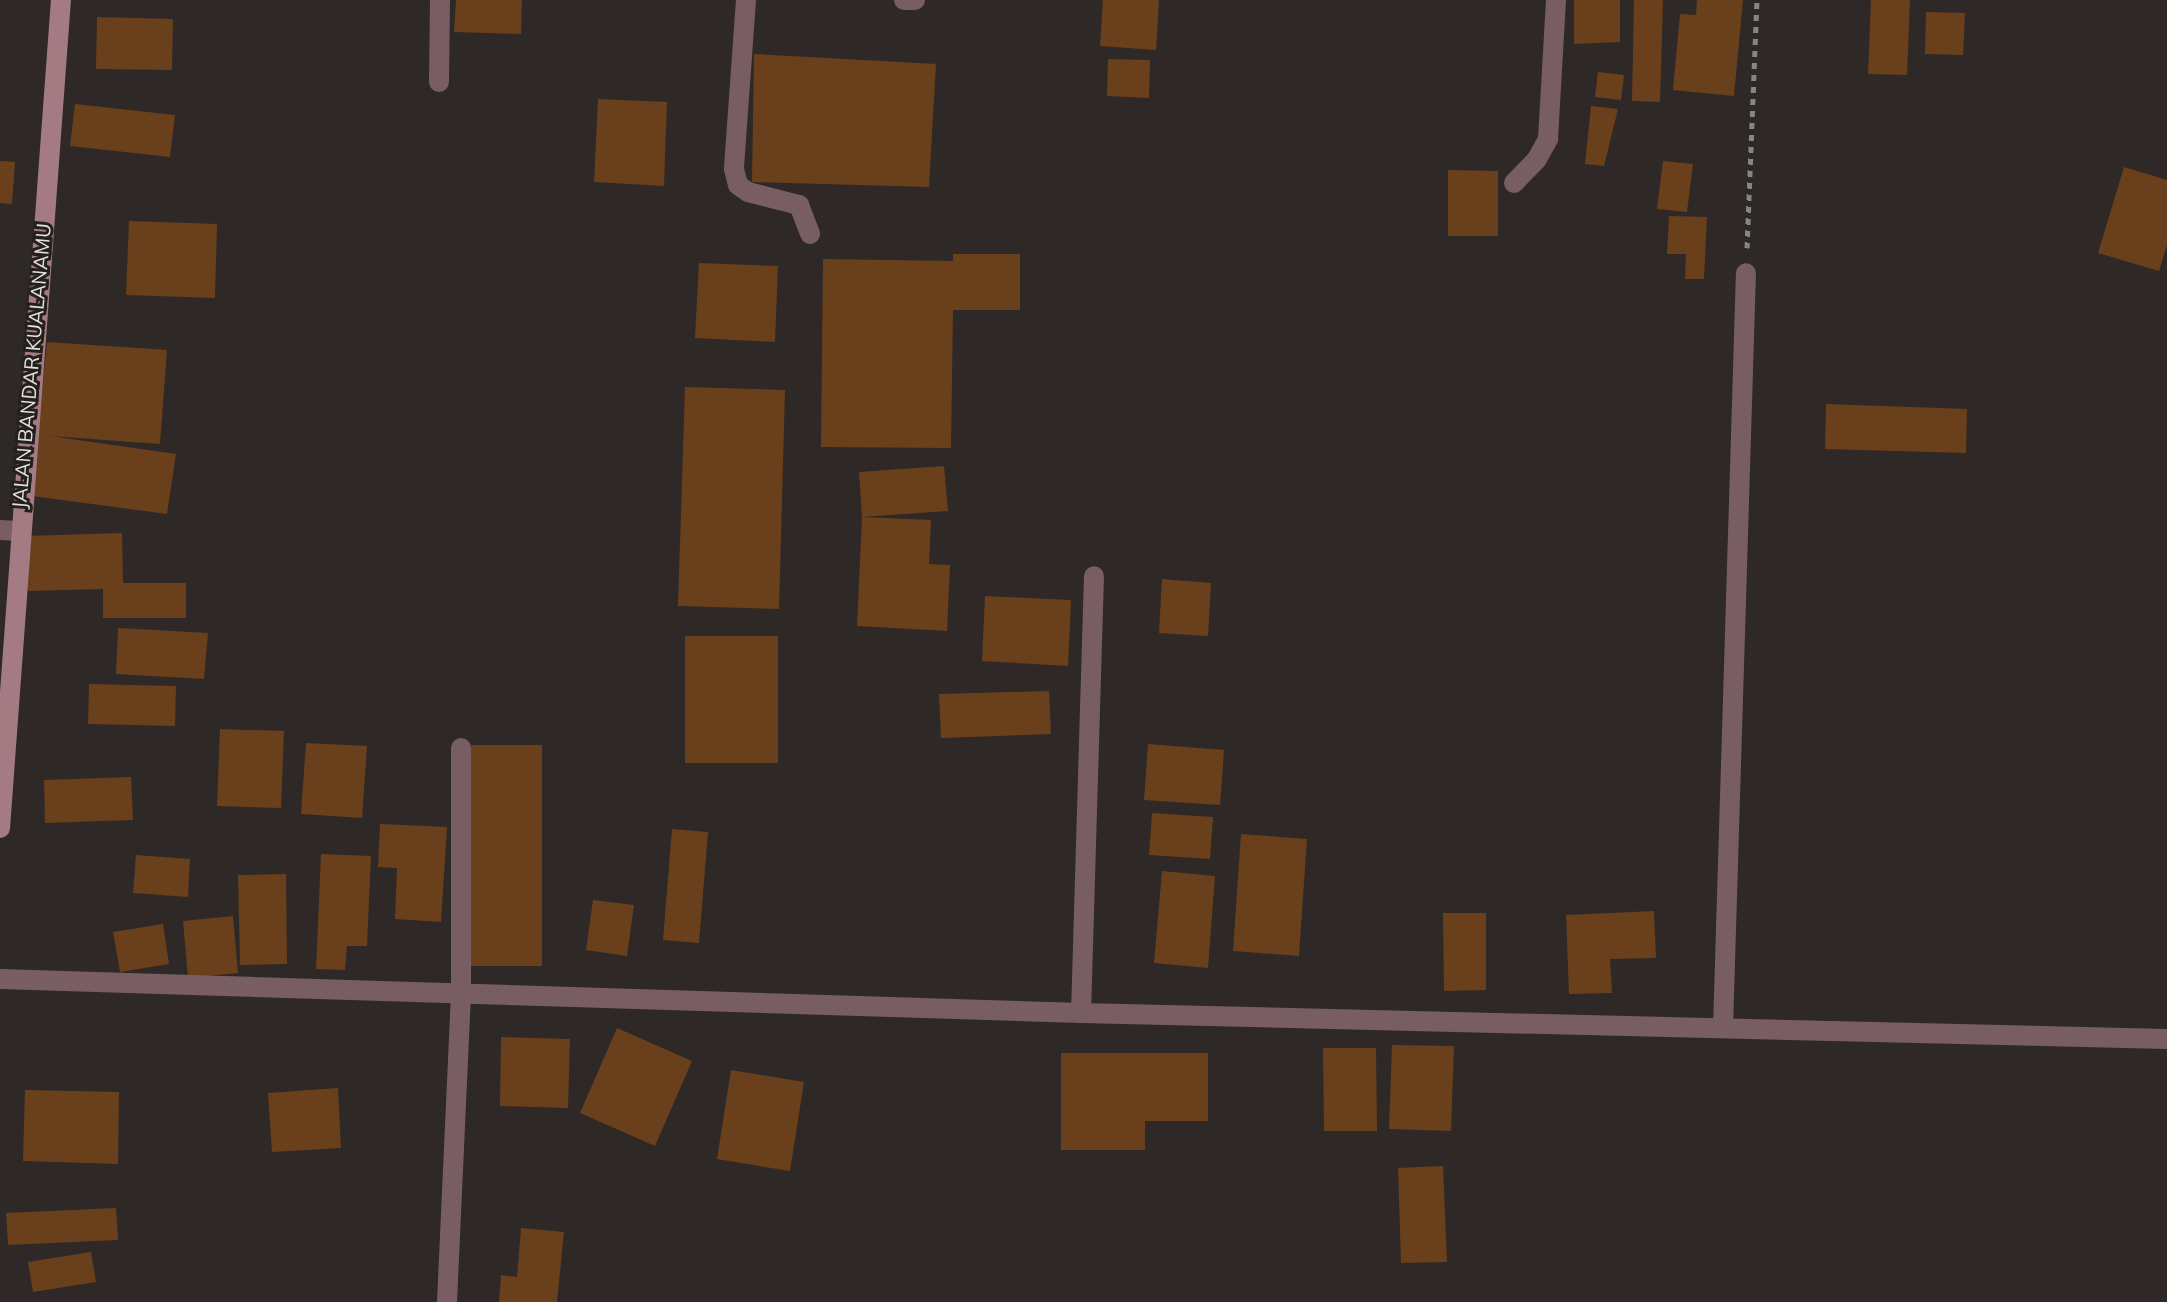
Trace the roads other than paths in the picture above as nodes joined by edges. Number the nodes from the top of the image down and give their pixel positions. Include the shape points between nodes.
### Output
1 (61, 0) edge
2 (440, 0) edge
3 (746, 0) edge
4 (904, 0) edge
5 (915, 0) edge
6 (1556, 0) edge
7 (439, 82) dead end
8 (1514, 183) dead end
9 (810, 234) dead end
10 (1746, 273) road end
11 (9, 530) edge
12 (1094, 576) dead end
13 (461, 748) dead end
14 (0, 828) edge
15 (0, 979) edge
16 (461, 993) junction
17 (1081, 1013) junction
18 (1723, 1028) junction
19 (2167, 1039) edge
20 (447, 1302) edge

1 - 11 street, JALAN BANDAR KUALANAMU
2 - 7 street
3 - 9 street via 734,169 738,185 799,205
4 - 5 street
6 - 8 street via 1548,139
10 - 18 street
11 - 14 street, JALAN BANDAR KUALANAMU
12 - 17 street
13 - 16 street
15 - 16 street
16 - 17 street
16 - 20 street
17 - 18 street
18 - 19 street

